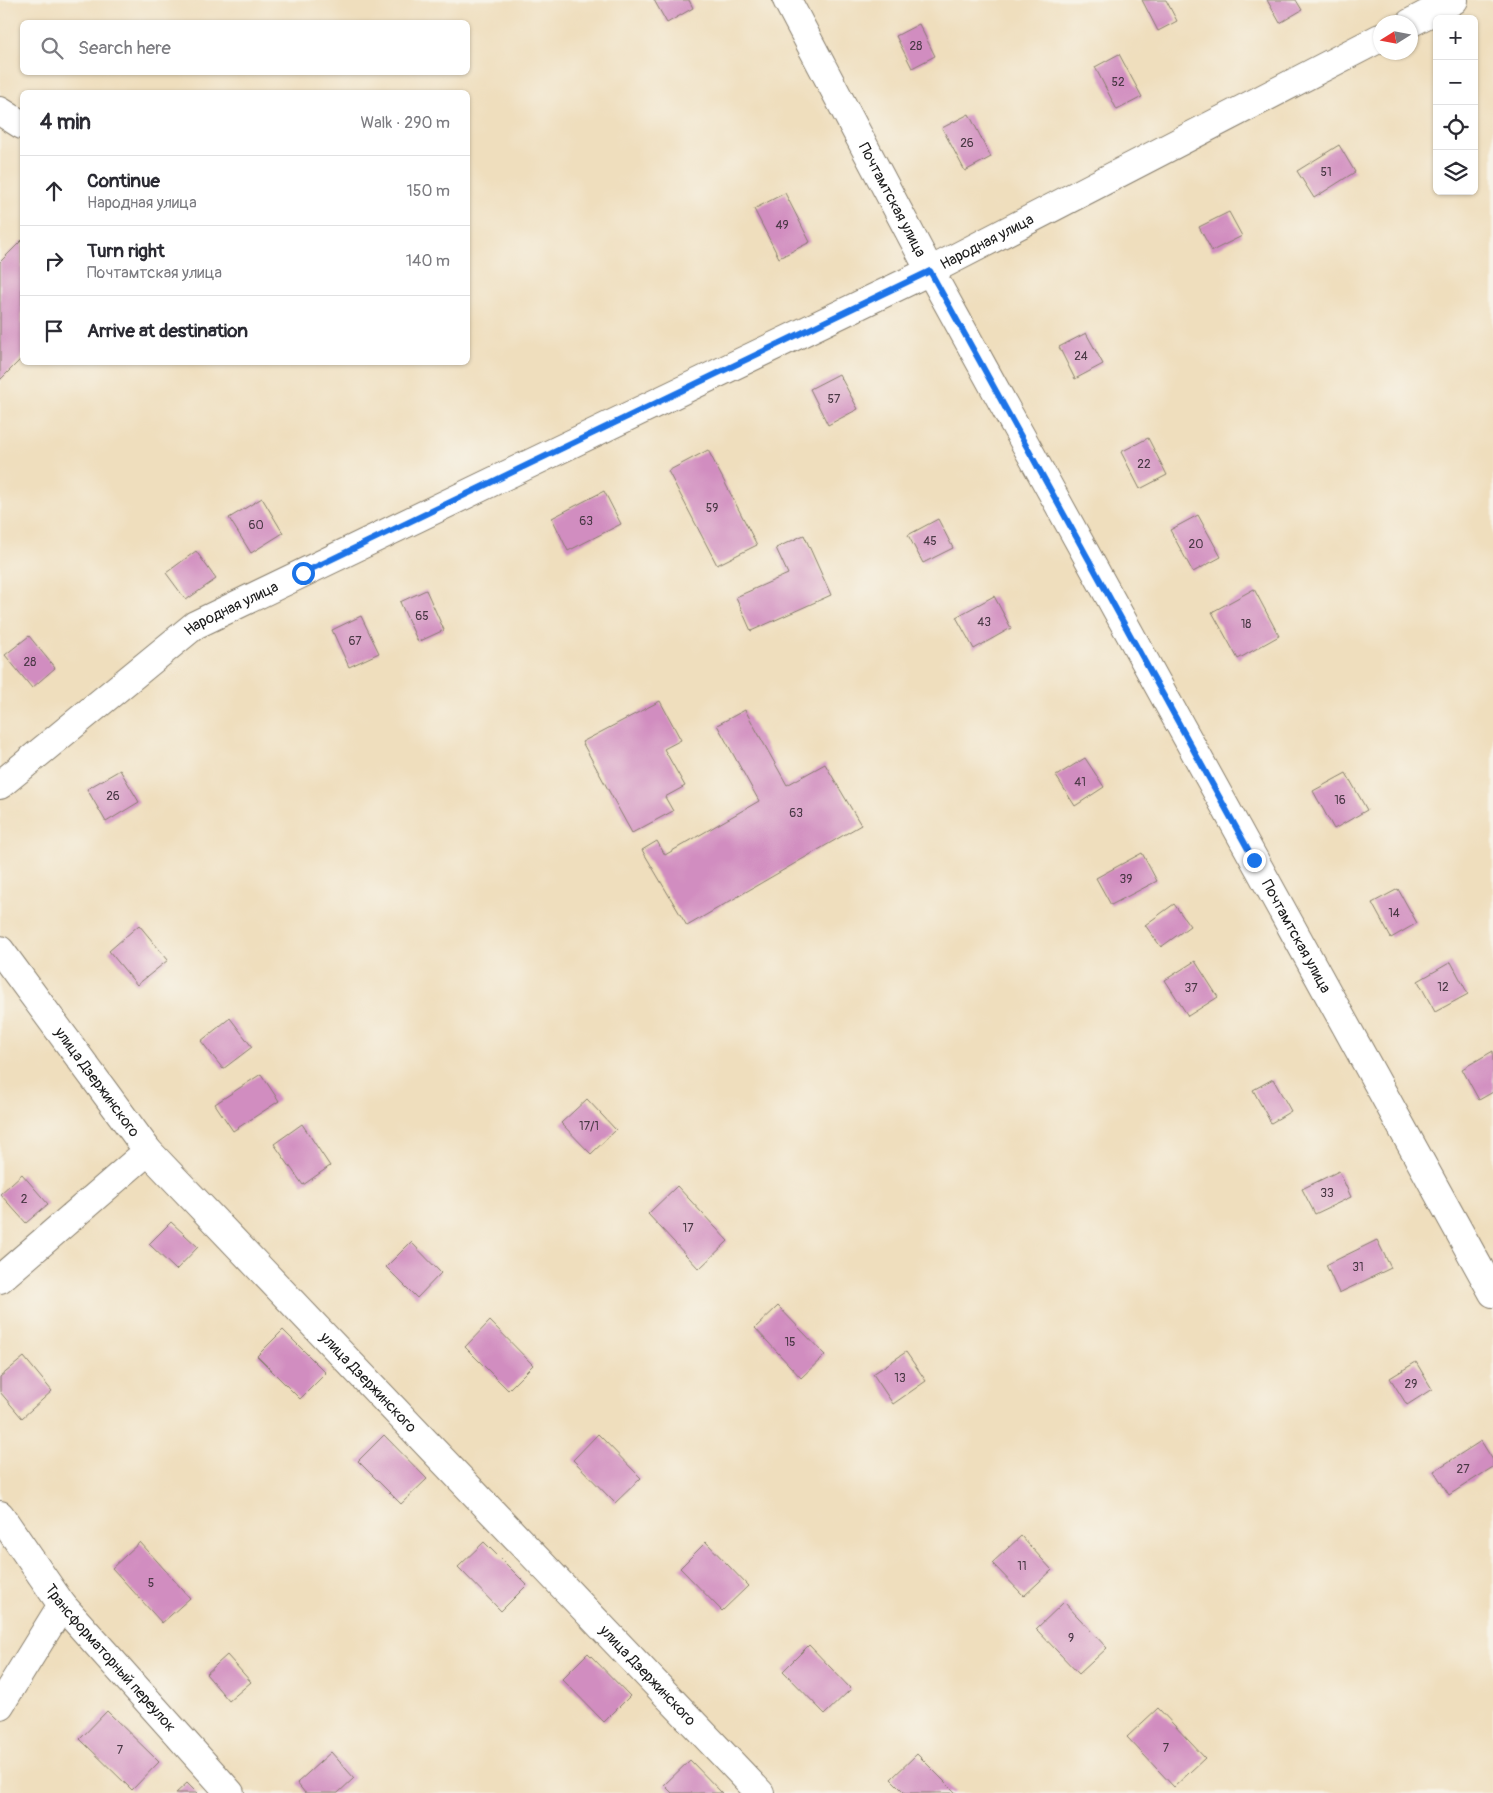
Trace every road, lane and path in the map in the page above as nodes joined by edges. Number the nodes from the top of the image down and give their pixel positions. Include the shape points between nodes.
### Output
1 (787, 0) edge
2 (1454, 0) edge
3 (1418, 19) edge
4 (1373, 42) edge
5 (0, 111) edge
6 (20, 124) edge
7 (930, 271) junction
8 (0, 785) edge
9 (0, 950) edge
10 (148, 1152) junction
11 (0, 1279) edge
12 (1493, 1293) edge
13 (0, 1515) edge
14 (62, 1605) junction
15 (0, 1705) edge
16 (230, 1793) edge
17 (760, 1793) edge

1 - 7 street, Почтамтская улица
2 - 3 street
4 - 7 street, Народная улица
5 - 6 street
7 - 8 street, Народная улица via 195,625
7 - 12 street, Почтамтская улица
9 - 10 street, улица Дзержинского
10 - 11 street
10 - 17 street, улица Дзержинского
13 - 14 street, Трансформаторный переулок
14 - 15 street
14 - 16 street, Трансформаторный переулок

